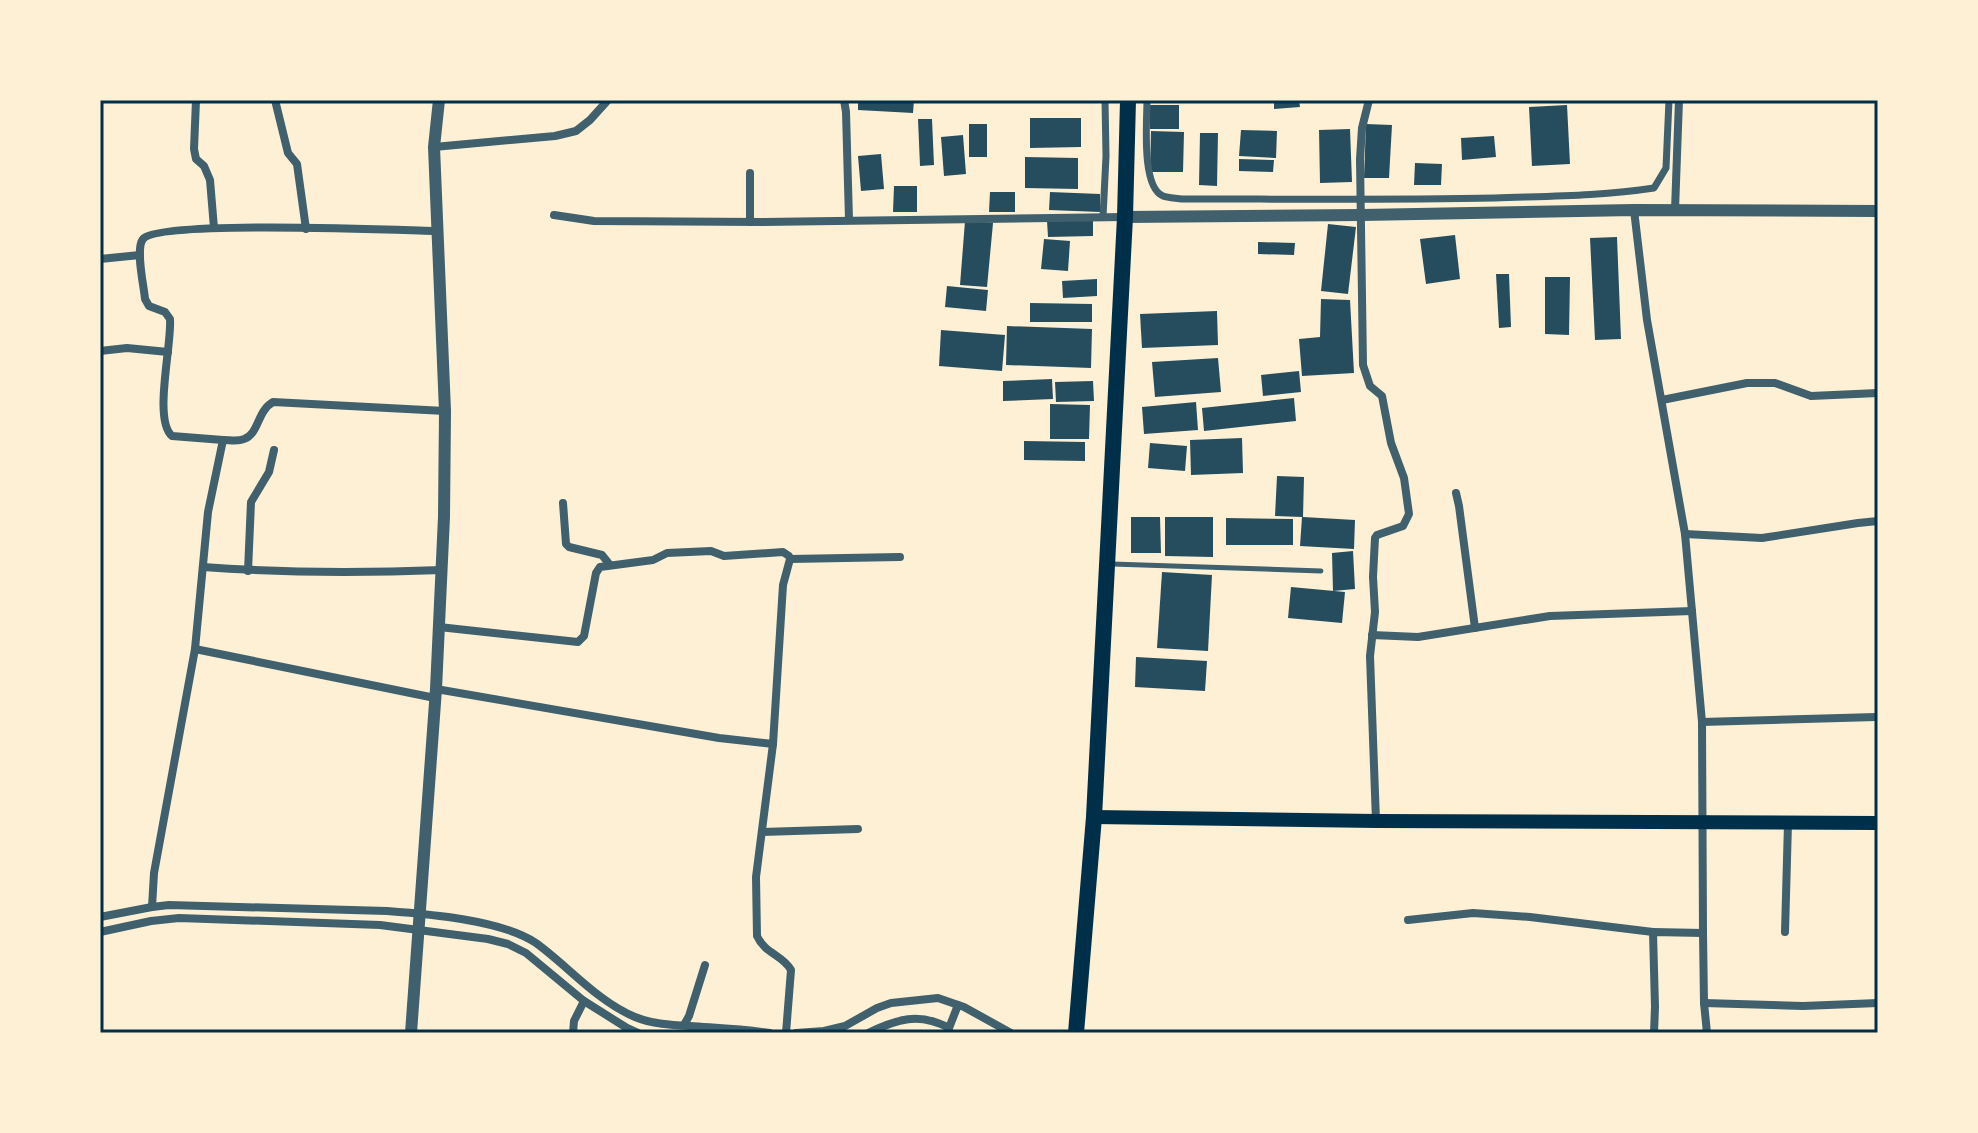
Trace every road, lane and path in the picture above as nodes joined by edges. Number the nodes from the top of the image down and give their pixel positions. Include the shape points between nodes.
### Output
1 (196, 100) edge
2 (275, 100) edge
3 (439, 100) edge
4 (608, 100) edge
5 (844, 100) edge
6 (1105, 100) edge
7 (1128, 100) edge
8 (1147, 100) edge
9 (1369, 100) edge
10 (1669, 100) edge
11 (1679, 100) edge
12 (434, 147) junction
13 (750, 173) dead end
14 (1362, 199) junction
15 (1634, 210) junction
16 (1675, 210) junction
17 (1878, 211) edge
18 (554, 215) dead end
19 (1362, 215) junction
20 (1103, 217) junction
21 (1125, 217) junction
22 (849, 220) junction
23 (750, 222) junction
24 (214, 228) junction
25 (306, 229) junction
26 (436, 231) junction
27 (140, 255) junction
28 (100, 259) edge
29 (100, 351) edge
30 (168, 352) junction
31 (1878, 393) edge
32 (1662, 400) junction
33 (445, 411) junction
34 (223, 440) junction
35 (274, 450) dead end
36 (1456, 493) dead end
37 (563, 503) dead end
38 (1878, 521) edge
39 (1685, 534) junction
40 (900, 557) dead end
41 (790, 559) junction
42 (1107, 564) junction
43 (610, 565) junction
44 (203, 567) junction
45 (442, 570) junction
46 (248, 571) junction
47 (1321, 571) dead end
48 (1692, 611) junction
49 (439, 627) junction
50 (1475, 628) junction
51 (1372, 635) junction
52 (195, 649) junction
53 (435, 693) junction
54 (1876, 717) edge
55 (1702, 722) junction
56 (773, 744) junction
57 (1094, 817) junction
58 (1376, 821) junction
59 (1703, 823) junction
60 (1788, 823) junction
61 (1878, 823) edge
62 (858, 829) dead end
63 (762, 832) junction
64 (152, 907) junction
65 (206, 913) junction
66 (336, 916) junction
67 (100, 917) edge
68 (1408, 920) dead end
69 (419, 921) junction
70 (100, 932) edge
71 (1653, 932) junction
72 (1785, 932) dead end
73 (1703, 933) junction
74 (705, 965) dead end
75 (584, 1001) junction
76 (1704, 1003) junction
77 (1878, 1003) edge
78 (604, 1006) junction
79 (961, 1006) junction
80 (684, 1025) junction
81 (696, 1030) edge
82 (948, 1031) edge
83 (1008, 1031) edge
84 (411, 1033) edge
85 (573, 1033) edge
86 (638, 1033) edge
87 (770, 1033) edge
88 (786, 1033) edge
89 (796, 1033) edge
90 (868, 1033) edge
91 (1076, 1033) edge
92 (1654, 1033) edge
93 (1707, 1033) edge

1 - 24 street via 194,149 210,180
2 - 25 street via 288,153 297,164
3 - 12 street
4 - 12 street via 576,131
5 - 22 street
6 - 20 street
7 - 21 highway
8 - 14 street via 1149,178 1163,197
9 - 14 street via 1362,128
10 - 14 street via 1666,168 1654,188 1569,196
11 - 16 street
12 - 26 street
13 - 23 street
14 - 19 street
15 - 16 street
15 - 19 street
15 - 32 street
16 - 17 street
18 - 23 street via 594,221
19 - 21 street
19 - 51 street via 1363,365 1370,386 1382,396 1409,514 1403,526 1375,538
20 - 21 street
20 - 22 street
21 - 42 highway
22 - 23 street
24 - 25 street
24 - 27 street via 146,236
25 - 26 street
26 - 33 street
27 - 28 street
27 - 30 street via 145,299 170,319
29 - 30 street
30 - 34 street via 164,414 169,434
31 - 32 street via 1811,396 1760,382
32 - 39 street
33 - 34 street via 273,402 248,438
33 - 45 street
34 - 44 street
35 - 46 street via 269,472 251,502
36 - 50 street
37 - 43 street via 566,544 602,555
38 - 39 street via 1762,538
39 - 48 street
40 - 41 street
41 - 43 street via 783,552 724,556 711,551 667,553
41 - 56 street via 783,585
42 - 47 lane
42 - 57 highway
43 - 49 street via 597,569 584,636 578,642
44 - 46 street
44 - 52 street
45 - 46 street
45 - 49 street
48 - 50 street via 1550,616
48 - 55 street
49 - 53 street
50 - 51 street via 1418,637
51 - 58 street
52 - 53 street
52 - 64 street
53 - 56 street
53 - 69 street
54 - 55 street
55 - 59 street
56 - 63 street
57 - 58 main road
57 - 91 highway
58 - 59 main road
59 - 60 main road
59 - 73 street
60 - 61 main road
60 - 72 street
62 - 63 street
63 - 88 street via 757,936 767,951 790,966
64 - 65 street
64 - 67 street
65 - 66 street
65 - 70 street
66 - 69 street
66 - 69 street
68 - 71 street via 1473,913
69 - 75 street via 508,944
69 - 78 street via 474,922 519,934 536,943
69 - 84 street
71 - 73 street
71 - 92 street
73 - 76 street
74 - 80 street
75 - 78 street
75 - 85 street
76 - 77 street
76 - 93 street
78 - 80 street
78 - 86 street
79 - 82 street
79 - 83 street
79 - 89 street via 938,998 891,1003 845,1026
80 - 81 street
81 - 87 street
82 - 90 street via 940,1023 906,1018

